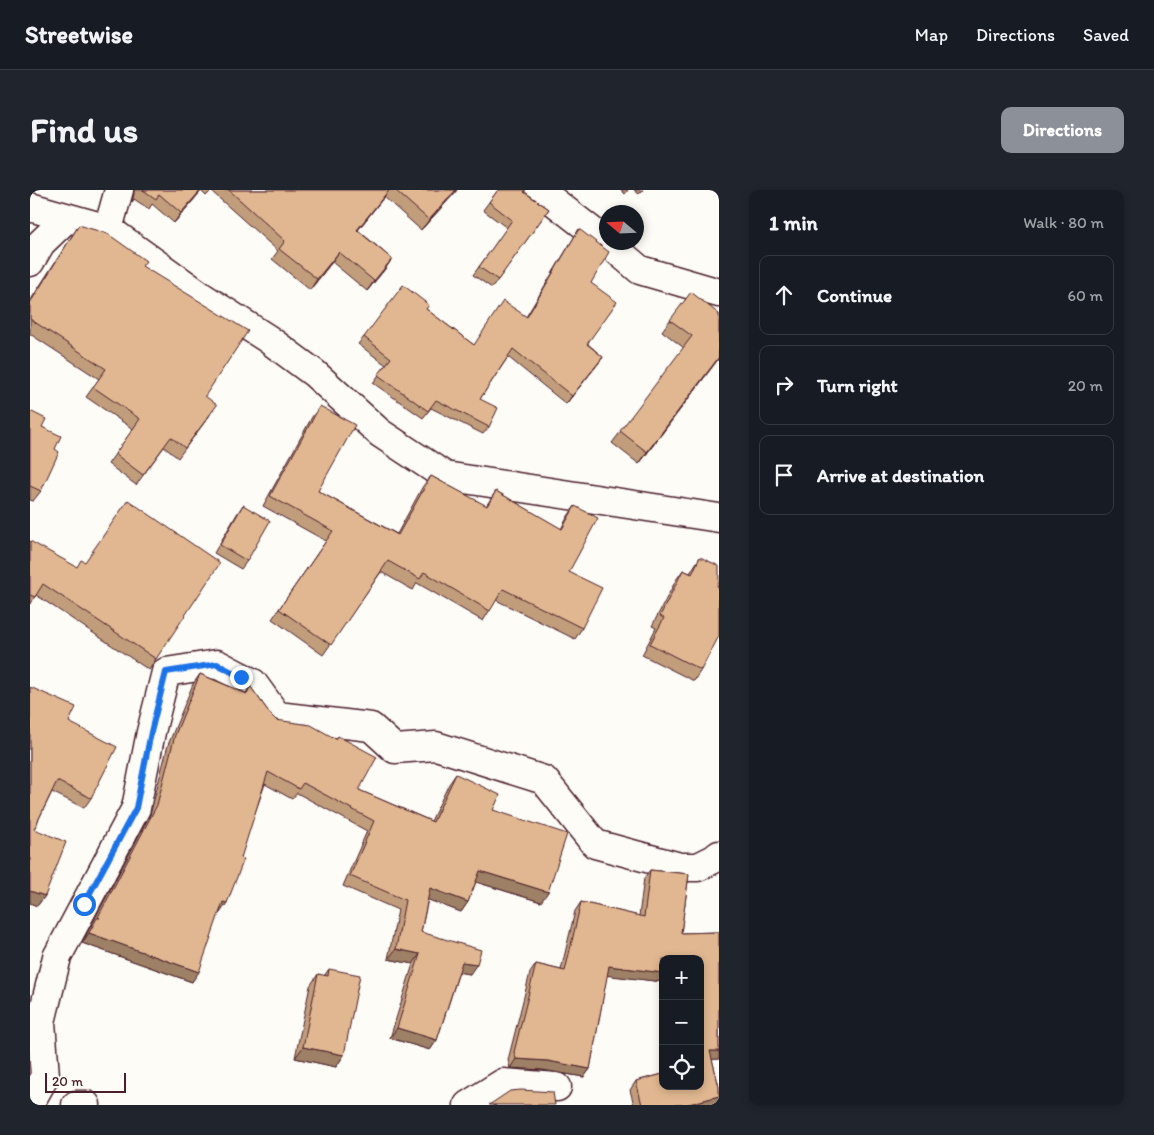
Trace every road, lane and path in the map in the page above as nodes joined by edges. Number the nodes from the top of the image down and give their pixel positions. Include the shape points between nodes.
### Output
1 (119, 190) edge
2 (539, 190) edge
3 (30, 207) edge
4 (66, 218) junction
5 (108, 229) junction
6 (599, 236) edge
7 (616, 250) edge
8 (30, 262) edge
9 (719, 293) edge
10 (719, 518) edge
11 (719, 855) edge
12 (557, 1087) dead end
13 (30, 1103) edge
14 (76, 1105) edge
15 (86, 1105) edge
16 (468, 1105) edge

1 - 5 street
2 - 6 street
3 - 4 street
4 - 5 street
4 - 8 street via 41,243
5 - 10 street via 268,339 314,373 380,433 445,476
7 - 9 street via 640,270
11 - 13 street via 698,867 680,866 596,844 544,780 436,746 395,749 371,727 278,716 253,683 217,664 166,672 136,808 57,957 41,1022 45,1076
12 - 16 street via 503,1083
14 - 15 street

